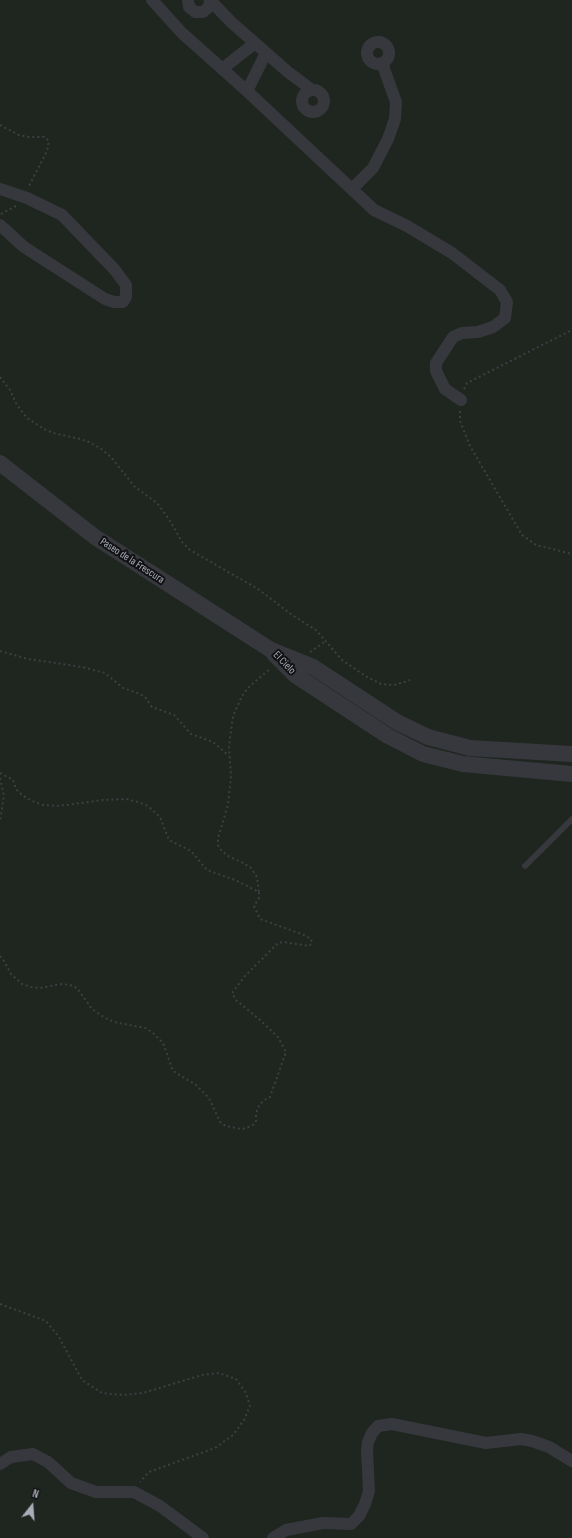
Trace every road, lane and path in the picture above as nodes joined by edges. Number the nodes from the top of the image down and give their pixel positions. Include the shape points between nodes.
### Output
1 (152, 0) edge
2 (188, 0) edge
3 (210, 0) edge
4 (255, 43) junction
5 (266, 54) junction
6 (382, 63) dead end
7 (222, 69) junction
8 (312, 90) dead end
9 (247, 91) junction
10 (0, 125) edge
11 (353, 188) junction
12 (0, 189) edge
13 (25, 197) junction
14 (0, 215) edge
15 (0, 225) edge
16 (572, 330) edge
17 (0, 377) edge
18 (460, 400) junction
19 (0, 463) edge
20 (572, 554) edge
21 (270, 650) junction
22 (0, 651) edge
23 (285, 665) junction
24 (410, 680) dead end
25 (572, 754) edge
26 (229, 756) junction
27 (0, 773) edge
28 (572, 774) edge
29 (0, 778) edge
30 (572, 819) edge
31 (0, 820) edge
32 (525, 866) dead end
33 (259, 892) junction
34 (0, 956) edge
35 (0, 1304) edge
36 (572, 1461) edge
37 (0, 1464) edge
38 (134, 1492) junction
39 (203, 1538) edge
40 (273, 1538) edge

1 - 7 street via 182,33
2 - 3 street via 189,7 195,12 203,12 209,7
3 - 4 street
4 - 5 street
4 - 7 street
5 - 8 street
5 - 9 street
6 - 11 street via 396,102 395,119 373,168
7 - 9 street
9 - 11 street
10 - 13 path via 19,135 44,137 49,141 47,151
11 - 18 street via 374,210 452,253 500,290 507,302 505,318 493,327 453,337 436,363 436,371 445,389
12 - 13 street
13 - 14 path via 19,205
13 - 15 street via 62,215 115,270 126,285 126,297 123,302 106,300 24,247
16 - 18 path via 467,383
17 - 24 path via 22,412 32,422 53,433 90,442 111,457 135,487 157,503 190,550 258,589 321,635 342,660 367,677 381,684 394,685
18 - 20 path via 460,421 470,446 522,535 536,545
19 - 21 street, Paseo de la Frescura via 95,537
21 - 23 street, El Cielo
21 - 25 street, El Cielo via 312,667 397,722 428,737 470,748
22 - 26 path via 105,673 123,688 145,697 152,707 174,715 191,734 213,742
23 - 26 path via 272,668 262,675 242,696 233,716
23 - 28 street, El Cielo via 295,675 382,732 423,754 463,764
26 - 33 path via 231,776 228,805 218,845 228,856 251,868 257,877
27 - 33 path via 13,780 16,789 22,795 32,802 44,805 59,806 126,799 148,806 160,817 169,840 191,851 207,870
29 - 31 path via 4,796
30 - 32 lane
33 - 34 path via 259,898 254,906 260,919 304,935 312,943 310,946 278,943 244,977 232,993 236,1000 278,1037 286,1052 270,1097 258,1106 256,1121 246,1128 226,1126 220,1122 209,1098 196,1085 173,1072 163,1043 152,1032 105,1018 92,1009 77,988 70,985 40,988 22,984 10,974
35 - 38 path via 46,1321 82,1380 102,1393 143,1393 202,1375 219,1373 236,1379 246,1393 250,1406 233,1435 215,1448 149,1472
36 - 40 street via 549,1447 532,1441 520,1439 486,1443 392,1424 378,1426 367,1446 369,1491 359,1516 352,1524 323,1523 286,1530
37 - 38 street via 11,1457 33,1454 48,1462 70,1483 96,1492
38 - 39 street via 160,1506

